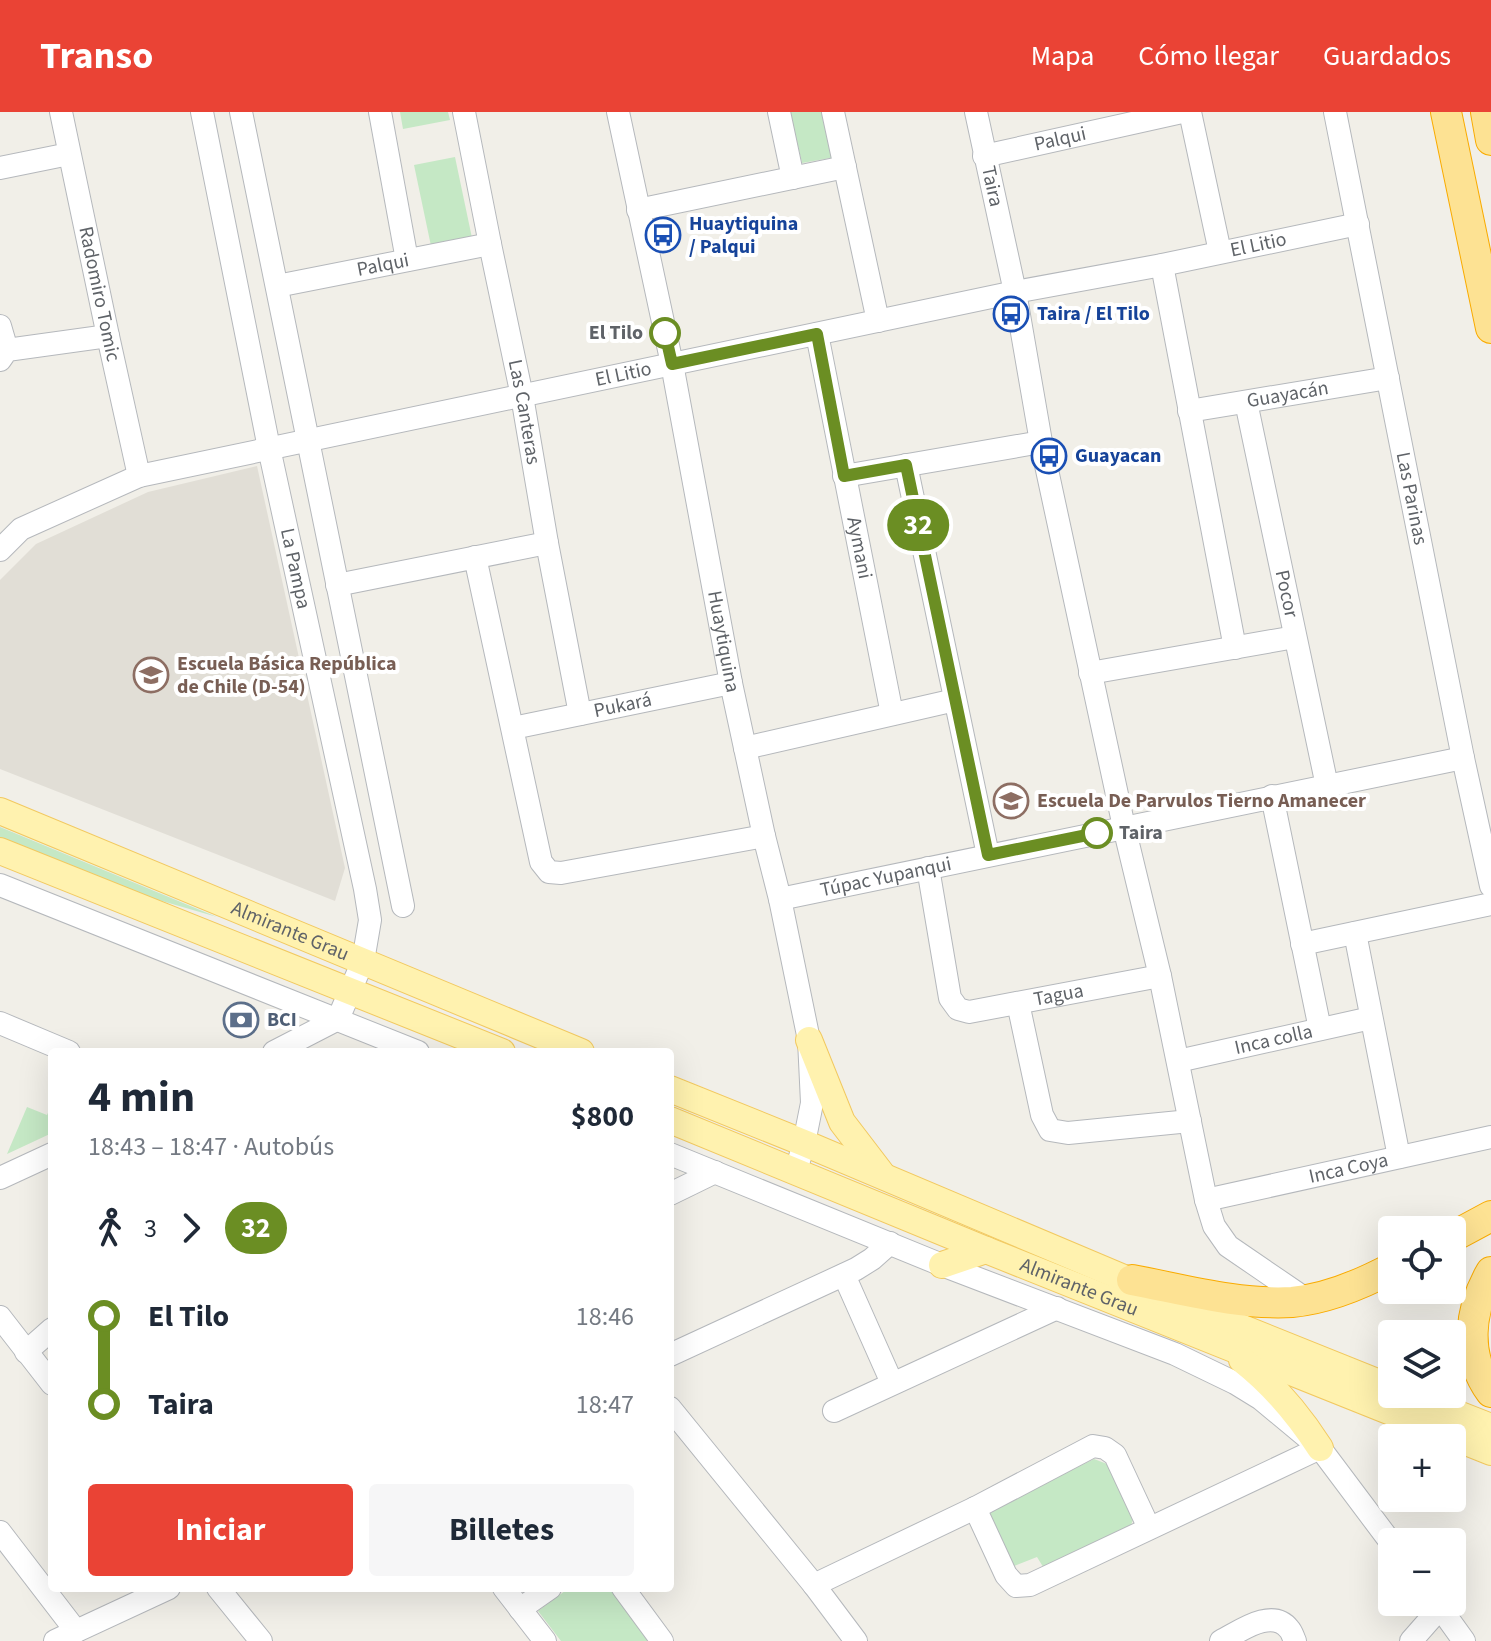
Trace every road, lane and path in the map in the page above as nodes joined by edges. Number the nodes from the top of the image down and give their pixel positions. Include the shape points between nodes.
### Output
1 (61, 112) edge
2 (202, 112) edge
3 (241, 112) edge
4 (380, 112) edge
5 (464, 112) edge
6 (618, 112) edge
7 (779, 112) edge
8 (833, 112) edge
9 (976, 112) edge
10 (1182, 112) edge
11 (1190, 112) edge
12 (1335, 112) edge
13 (1446, 112) edge
14 (1486, 112) edge
15 (1126, 118) edge
16 (1491, 140) edge
17 (69, 154) junction
18 (984, 156) junction
19 (845, 167) junction
20 (0, 168) edge
21 (793, 178) junction
22 (638, 210) junction
23 (1358, 224) junction
24 (490, 244) junction
25 (1220, 252) junction
26 (407, 260) junction
27 (1162, 265) junction
28 (277, 286) junction
29 (1015, 292) junction
30 (878, 321) junction
31 (0, 326) edge
32 (1491, 328) edge
33 (817, 334) junction
34 (108, 336) junction
35 (4, 355) edge
36 (672, 364) junction
37 (1388, 378) junction
38 (522, 396) junction
39 (1246, 402) junction
40 (1189, 411) junction
41 (309, 440) junction
42 (1041, 442) junction
43 (269, 448) junction
44 (906, 465) junction
45 (139, 476) junction
46 (844, 476) junction
47 (10, 528) edge
48 (547, 543) junction
49 (0, 550) edge
50 (475, 557) junction
51 (337, 585) junction
52 (1295, 637) junction
53 (1235, 648) junction
54 (1090, 673) junction
55 (731, 683) junction
56 (955, 700) junction
57 (580, 714) junction
58 (892, 714) junction
59 (513, 728) junction
60 (745, 748) junction
61 (1463, 758) junction
62 (1327, 786) junction
63 (1272, 796) junction
64 (0, 811) edge
65 (1124, 827) junction
66 (764, 836) junction
67 (3, 854) edge
68 (988, 855) junction
69 (928, 868) junction
70 (0, 885) edge
71 (1491, 886) edge
72 (780, 899) junction
73 (1491, 904) edge
74 (403, 906) dead end
75 (1355, 933) junction
76 (1302, 944) junction
77 (363, 961) junction
78 (1160, 976) junction
79 (350, 991) junction
80 (1018, 1003) junction
81 (1371, 1018) junction
82 (338, 1019) junction
83 (0, 1023) edge
84 (1320, 1029) junction
85 (809, 1040) junction
86 (369, 1042) edge
87 (59, 1048) edge
88 (282, 1048) edge
89 (398, 1048) edge
90 (492, 1048) edge
91 (571, 1048) edge
92 (1178, 1061) junction
93 (674, 1091) edge
94 (1190, 1121) junction
95 (674, 1122) edge
96 (1491, 1137) edge
97 (804, 1143) junction
98 (48, 1156) edge
99 (674, 1156) edge
100 (1399, 1157) junction
101 (796, 1171) junction
102 (715, 1172) junction
103 (4, 1173) edge
104 (884, 1176) junction
105 (674, 1192) edge
106 (1206, 1200) junction
107 (1491, 1216) edge
108 (1466, 1229) edge
109 (890, 1243) junction
110 (986, 1250) junction
111 (942, 1265) junction
112 (1491, 1272) edge
113 (1378, 1274) edge
114 (844, 1275) junction
115 (1132, 1280) junction
116 (1307, 1300) junction
117 (1057, 1308) junction
118 (0, 1317) edge
119 (48, 1333) edge
120 (1212, 1340) junction
121 (26, 1352) junction
122 (674, 1353) edge
123 (48, 1379) edge
124 (1378, 1382) edge
125 (892, 1383) junction
126 (1491, 1392) edge
127 (1443, 1408) edge
128 (834, 1411) dead end
129 (674, 1413) edge
130 (1491, 1427) edge
131 (1320, 1448) junction
132 (1491, 1452) edge
133 (975, 1508) junction
134 (1149, 1528) junction
135 (1380, 1528) edge
136 (0, 1532) edge
137 (814, 1585) junction
138 (160, 1592) edge
139 (221, 1592) edge
140 (507, 1592) edge
141 (544, 1592) edge
142 (626, 1592) edge
143 (520, 1609) junction
144 (1430, 1616) edge
145 (1446, 1616) edge
146 (76, 1631) junction
147 (55, 1641) edge
148 (261, 1641) edge
149 (545, 1641) edge
150 (662, 1641) edge
151 (856, 1641) edge
152 (1221, 1641) edge
153 (1295, 1641) edge
154 (1411, 1641) edge
155 (1464, 1641) edge

1 - 17 street, Radomiro Tomic
2 - 43 street, La Pampa
3 - 28 street, La Pampa
4 - 26 street
5 - 24 street, Las Canteras
6 - 22 street, Huaytiquina
7 - 21 street
8 - 19 street
9 - 18 street, Taira
10 - 15 street, Palqui
11 - 25 street
12 - 23 street, Las Parinas
13 - 32 highway
14 - 16 highway
15 - 18 street, Palqui
17 - 20 street
17 - 34 street, Radomiro Tomic
18 - 29 street, Taira
19 - 21 street
19 - 30 street
21 - 22 street
22 - 36 street, Huaytiquina
23 - 25 street, El Litio
23 - 37 street, Las Parinas
24 - 26 street, Palqui
24 - 38 street, Las Canteras
25 - 27 street, El Litio
26 - 28 street, Palqui
27 - 29 street, El Litio
27 - 40 street
28 - 41 street, La Pampa
29 - 30 street, El Litio
29 - 42 street, Taira
30 - 33 street, El Litio
31 - 35 street
33 - 36 street, El Litio
33 - 46 street, Aymani
34 - 35 street
34 - 45 street, Radomiro Tomic
36 - 38 street, El Litio
36 - 55 street, Huaytiquina
37 - 39 street, Guayacán
37 - 61 street, Las Parinas
38 - 41 street, El Litio
38 - 48 street, Las Canteras
39 - 40 street, Guayacán
39 - 52 street, Pocor
40 - 53 street
41 - 43 street, El Litio
41 - 51 street, La Pampa
42 - 44 street
42 - 54 street, Taira
43 - 45 street, El Litio
43 - 77 street, La Pampa via 365,889 370,920
44 - 46 street
44 - 56 street
45 - 47 street, El Litio
46 - 58 street, Aymani
47 - 49 street, El Litio
48 - 50 street
48 - 57 street, Las Canteras
50 - 51 street
50 - 59 street
51 - 74 street, La Pampa
52 - 53 street
52 - 62 street, Pocor
53 - 54 street
54 - 65 street, Taira
55 - 57 street, Pukará
55 - 60 street, Huaytiquina
56 - 58 street
56 - 68 street
57 - 59 street, Pukará
58 - 60 street
59 - 66 street via 541,862 549,872
60 - 66 street, Huaytiquina
61 - 62 street, Túpac Yupanqui
61 - 71 street, Las Parinas
62 - 63 street, Túpac Yupanqui
63 - 65 street, Túpac Yupanqui
63 - 76 street
64 - 77 main road, Almirante Grau
65 - 68 street, Túpac Yupanqui
65 - 78 street, Taira
66 - 72 street, Huaytiquina
67 - 79 main road, Almirante Grau
68 - 69 street, Túpac Yupanqui
69 - 72 street, Túpac Yupanqui
69 - 80 street, Tagua via 950,998 958,1009 969,1012
70 - 82 street
72 - 85 street, Huaytiquina
73 - 75 street
75 - 76 street
75 - 81 street
76 - 84 street
77 - 79 street, La Pampa
77 - 91 main road, Almirante Grau
78 - 80 street, Tagua
78 - 92 street, Taira
79 - 82 street, La Pampa
79 - 90 main road, Almirante Grau
80 - 94 street via 1042,1115 1050,1130 1068,1133
81 - 84 street, Inca colla
81 - 100 street
82 - 86 street
82 - 88 street
83 - 87 street
84 - 92 street, Inca colla
85 - 97 street, Huaytiquina via 812,1103
85 - 104 main road via 842,1122
86 - 89 street
92 - 94 street, Taira
93 - 97 main road, Almirante Grau
94 - 106 street, Taira
95 - 101 main road, Almirante Grau
96 - 100 street, Inca Coya
97 - 101 street, Huaytiquina
97 - 104 main road, Almirante Grau
98 - 103 street
99 - 102 street, Almirante Grau
100 - 106 street, Inca Coya
101 - 110 main road, Almirante Grau
102 - 105 street
102 - 109 street, Almirante Grau
104 - 115 main road, Almirante Grau
106 - 116 street, Taira via 1214,1226 1228,1246
107 - 108 highway
109 - 111 street, Almirante Grau
109 - 114 street
110 - 111 main road
110 - 120 main road, Almirante Grau
111 - 117 street, Almirante Grau
112 - 126 highway via 1474,1311 1472,1340 1478,1370
113 - 116 highway
114 - 122 street
114 - 125 street
115 - 116 highway via 1231,1300
115 - 124 main road, Almirante Grau
117 - 125 street
117 - 131 street, Almirante Grau via 1235,1383
118 - 121 street
119 - 121 street
120 - 131 main road via 1273,1387
120 - 132 main road, Almirante Grau
121 - 123 street
125 - 128 street
127 - 130 main road
129 - 137 street
131 - 134 street
131 - 135 street, Almirante Grau
133 - 134 street via 1016,1586 1030,1585
133 - 134 street via 1093,1446 1115,1455
133 - 137 street
136 - 146 street
137 - 151 street
138 - 146 street
139 - 148 street
140 - 143 street
141 - 143 street
142 - 150 street
143 - 149 street
144 - 154 street
145 - 155 street
146 - 147 street
152 - 153 street via 1265,1620 1277,1620

